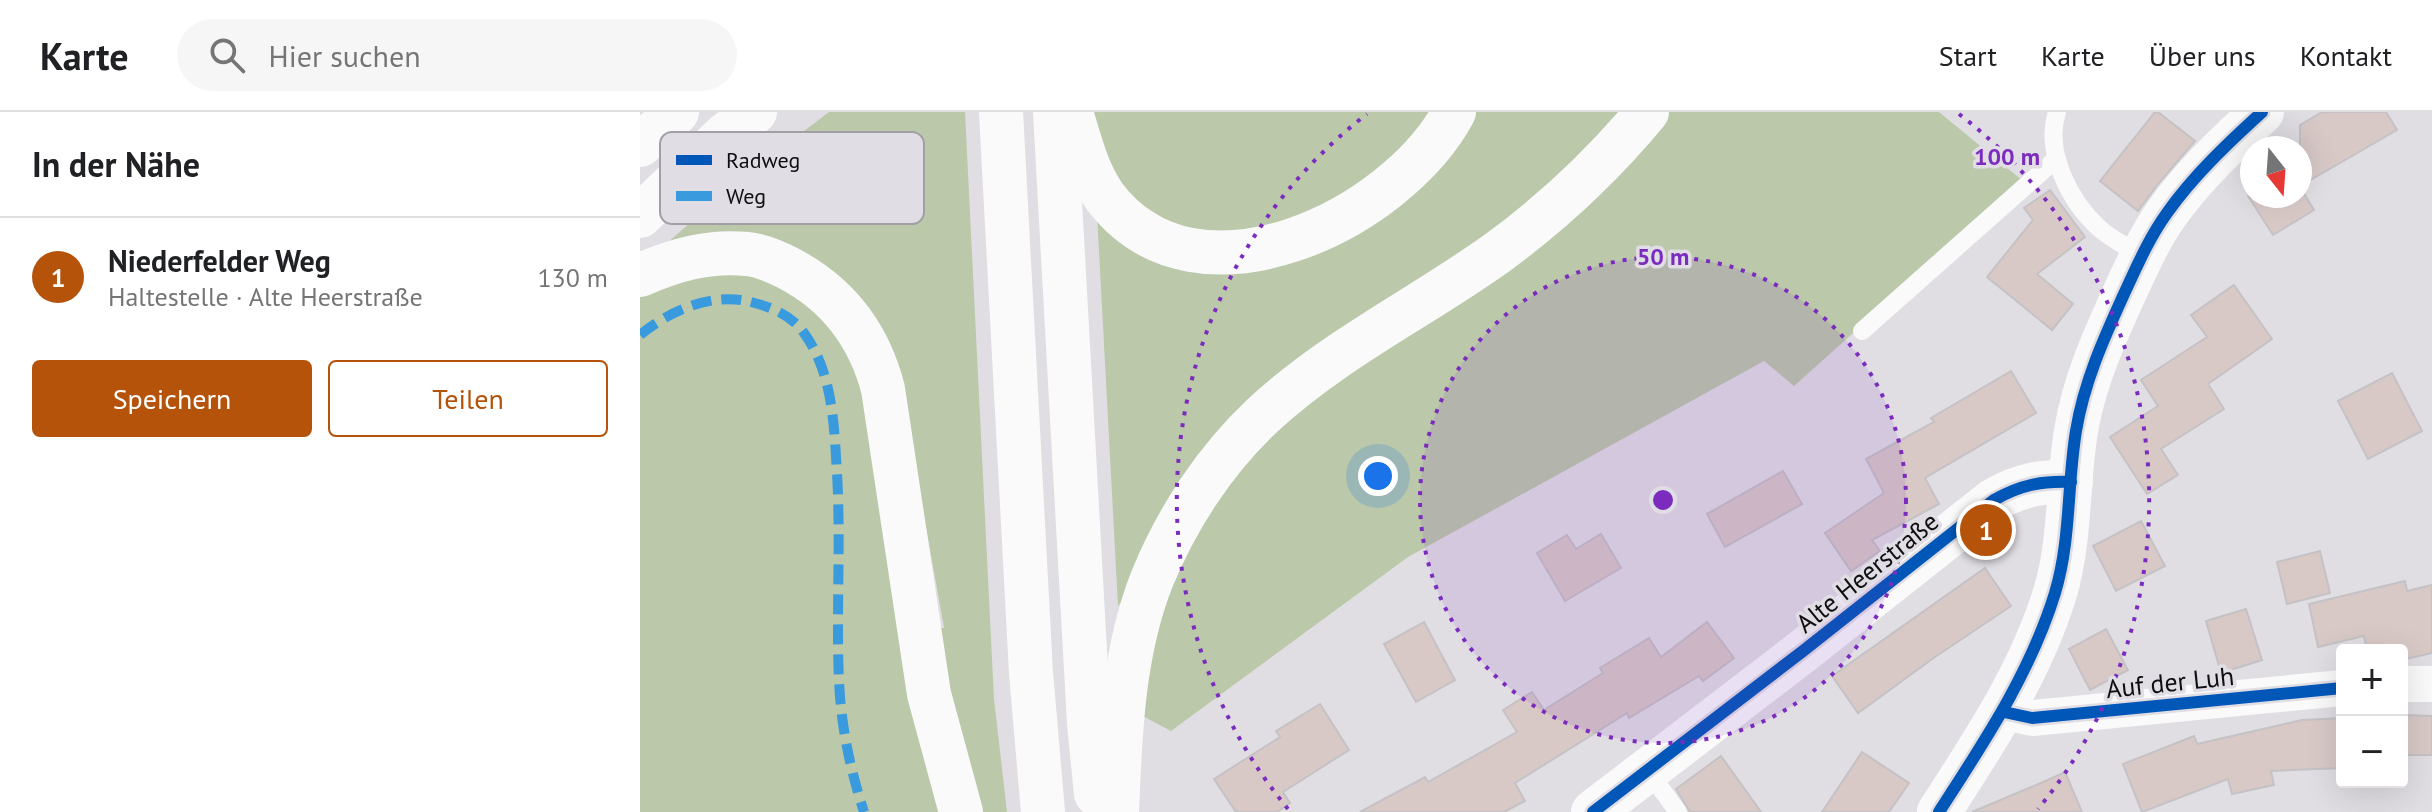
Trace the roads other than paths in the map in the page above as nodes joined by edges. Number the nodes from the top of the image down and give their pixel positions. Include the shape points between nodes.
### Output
1 (653, 112) edge
2 (677, 112) edge
3 (755, 112) edge
4 (1001, 112) edge
5 (1055, 112) edge
6 (1071, 112) edge
7 (1454, 112) edge
8 (1647, 112) edge
9 (2057, 112) edge
10 (2262, 112) edge
11 (729, 132) edge
12 (640, 135) edge
13 (640, 145) edge
14 (2056, 159) junction
15 (660, 197) edge
16 (640, 216) edge
17 (2142, 256) junction
18 (640, 275) edge
19 (1862, 331) dead end
20 (2071, 482) junction
21 (2408, 684) edge
22 (2432, 684) edge
23 (2336, 689) edge
24 (2004, 712) junction
25 (1648, 771) junction
26 (961, 812) edge
27 (1043, 812) edge
28 (1098, 812) edge
29 (1117, 812) edge
30 (1593, 812) edge
31 (1678, 812) edge
32 (1939, 812) edge

1 - 12 main road
2 - 13 main road
3 - 11 main road
4 - 27 main road
5 - 28 main road
6 - 7 main road via 1087,163 1105,197 1127,219 1182,249 1216,253 1293,239 1338,220 1414,166
8 - 29 main road via 1539,221 1301,384 1263,415 1211,474 1151,582 1131,651
9 - 14 lane
10 - 17 main road via 2184,192
14 - 17 lane via 2087,215 2115,241
14 - 19 lane
15 - 16 main road
17 - 20 main road via 2083,397
18 - 26 main road via 688,257 750,254 804,276 838,304 864,336 883,389 929,694
20 - 24 main road via 2055,591
20 - 25 main road, Alte Heerstraße via 2023,485 1994,500
21 - 22 street
23 - 24 street, Auf der Luh via 2032,718
24 - 32 main road
25 - 30 main road, Alte Heerstraße
25 - 31 lane

